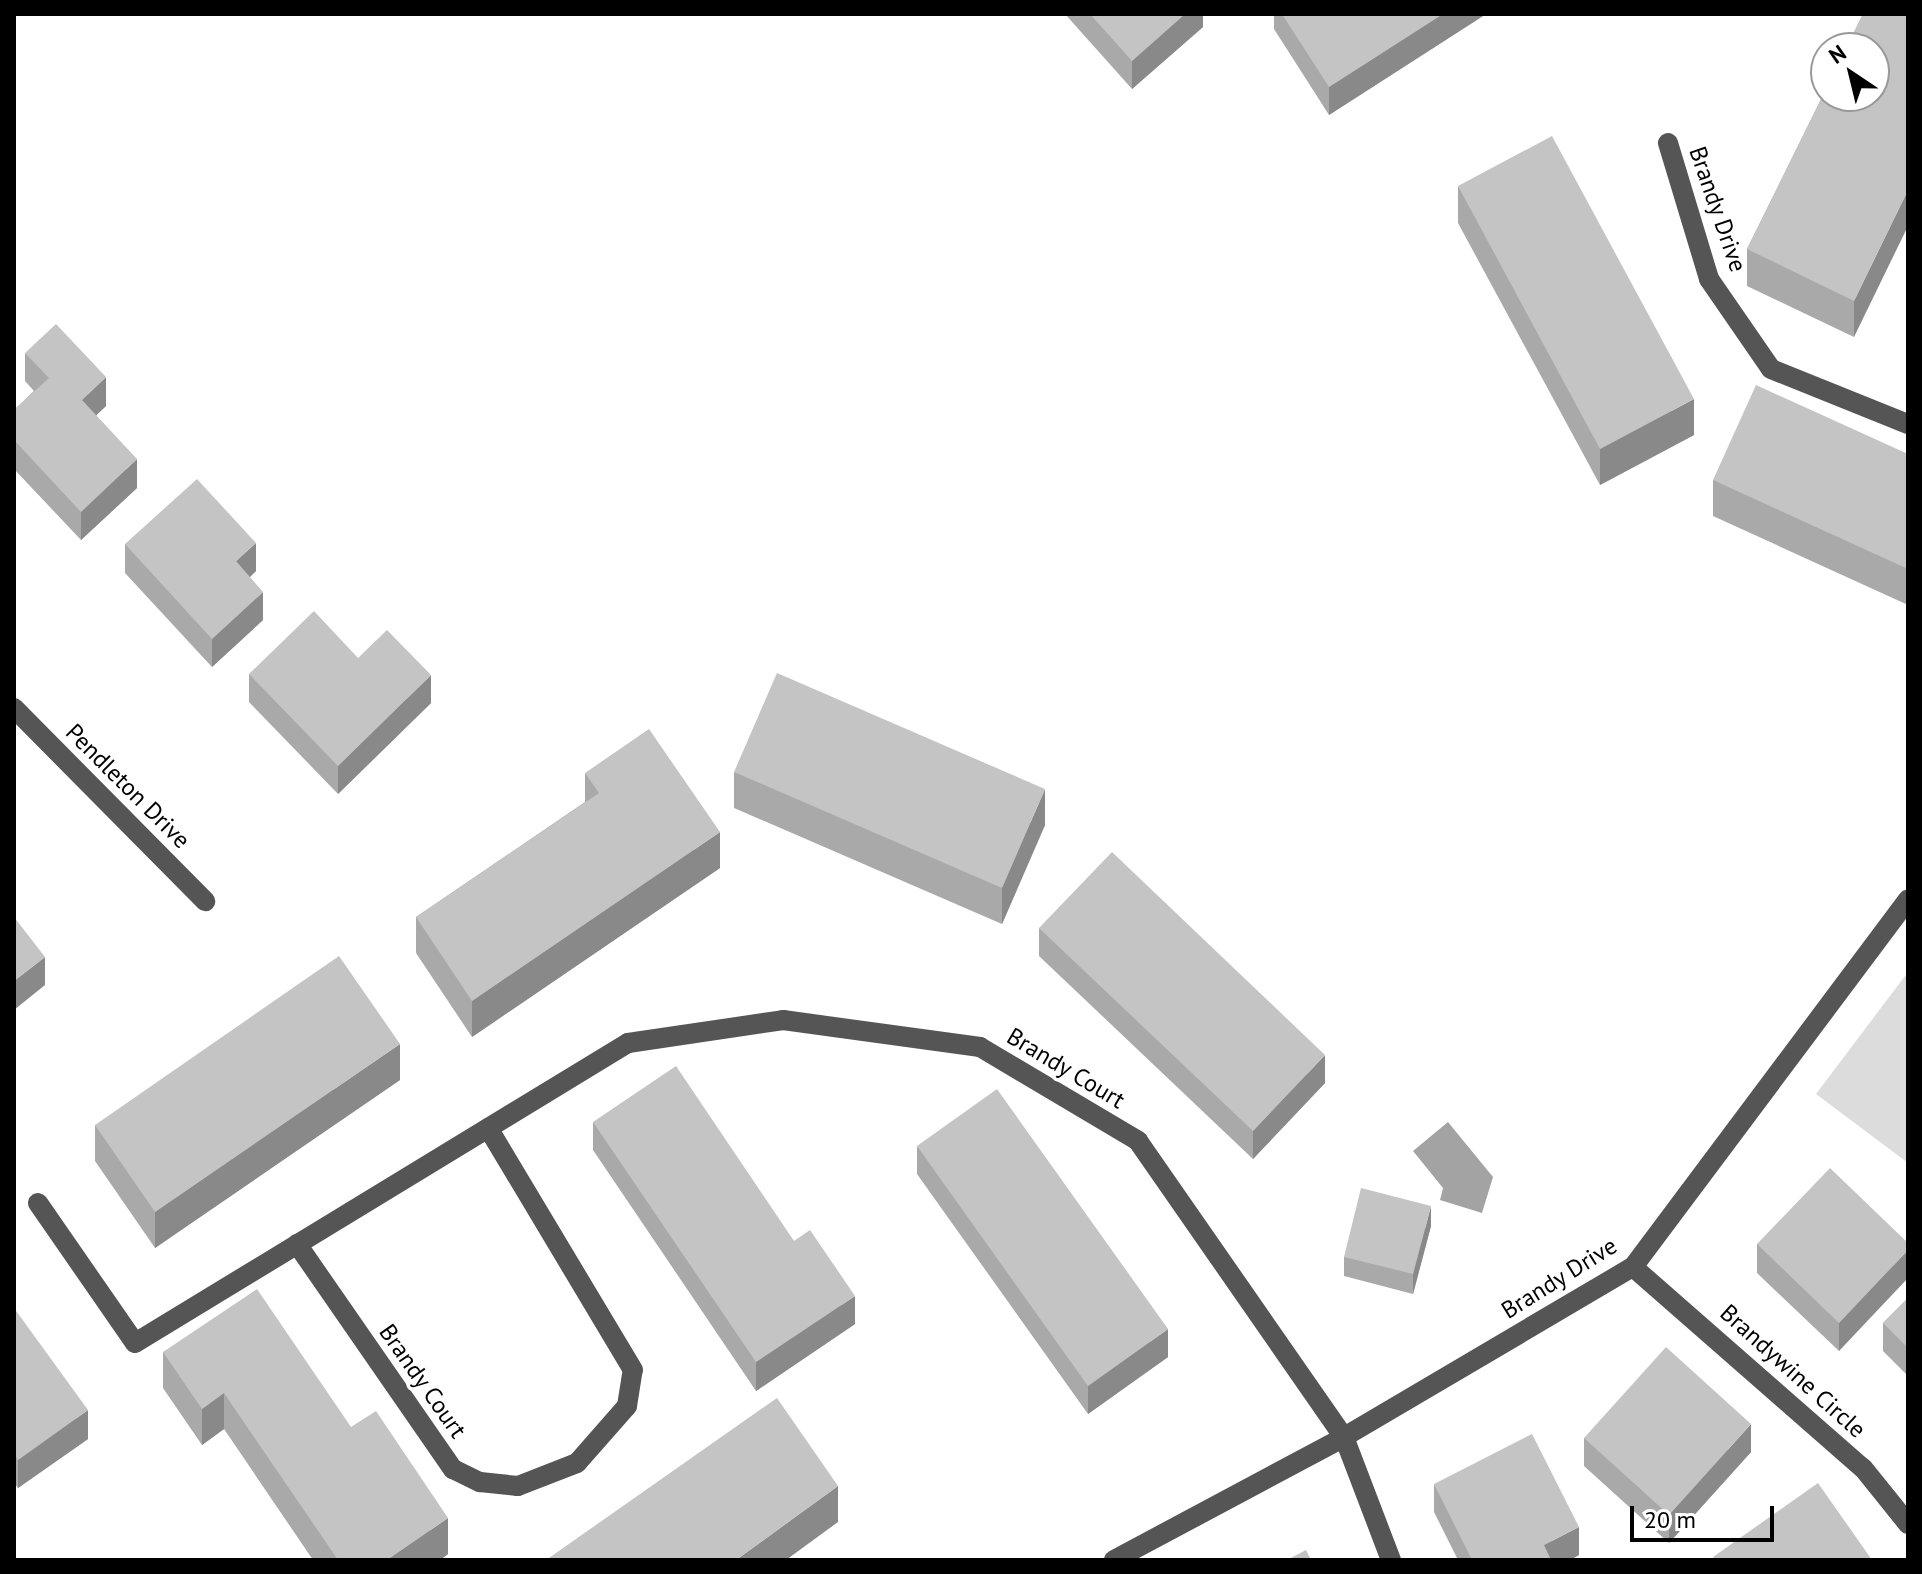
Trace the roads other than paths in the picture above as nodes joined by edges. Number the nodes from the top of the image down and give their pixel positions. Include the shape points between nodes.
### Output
1 (1668, 143) dead end
2 (1908, 424) edge
3 (14, 708) edge
4 (1908, 899) edge
5 (205, 901) dead end
6 (488, 1128) junction
7 (38, 1203) dead end
8 (297, 1244) junction
9 (1633, 1267) junction
10 (1344, 1437) junction
11 (1908, 1524) edge
12 (1114, 1560) edge
13 (1391, 1560) edge

1 - 2 street, Brandy Drive via 1709,279 1771,369
3 - 5 street, Pendleton Drive
4 - 9 street, Brandy Drive
6 - 8 street, Brandy Court
6 - 8 street, Brandy Court via 633,1370 627,1406 577,1463 518,1486 480,1482 453,1469
6 - 10 street, Brandy Court via 628,1043 783,1020 980,1047 1138,1141
7 - 8 street, Brandy Court via 135,1343
9 - 10 street, Brandy Drive
9 - 11 street, Brandywine Circle via 1863,1468
10 - 12 street, Brandy Drive
10 - 13 street

